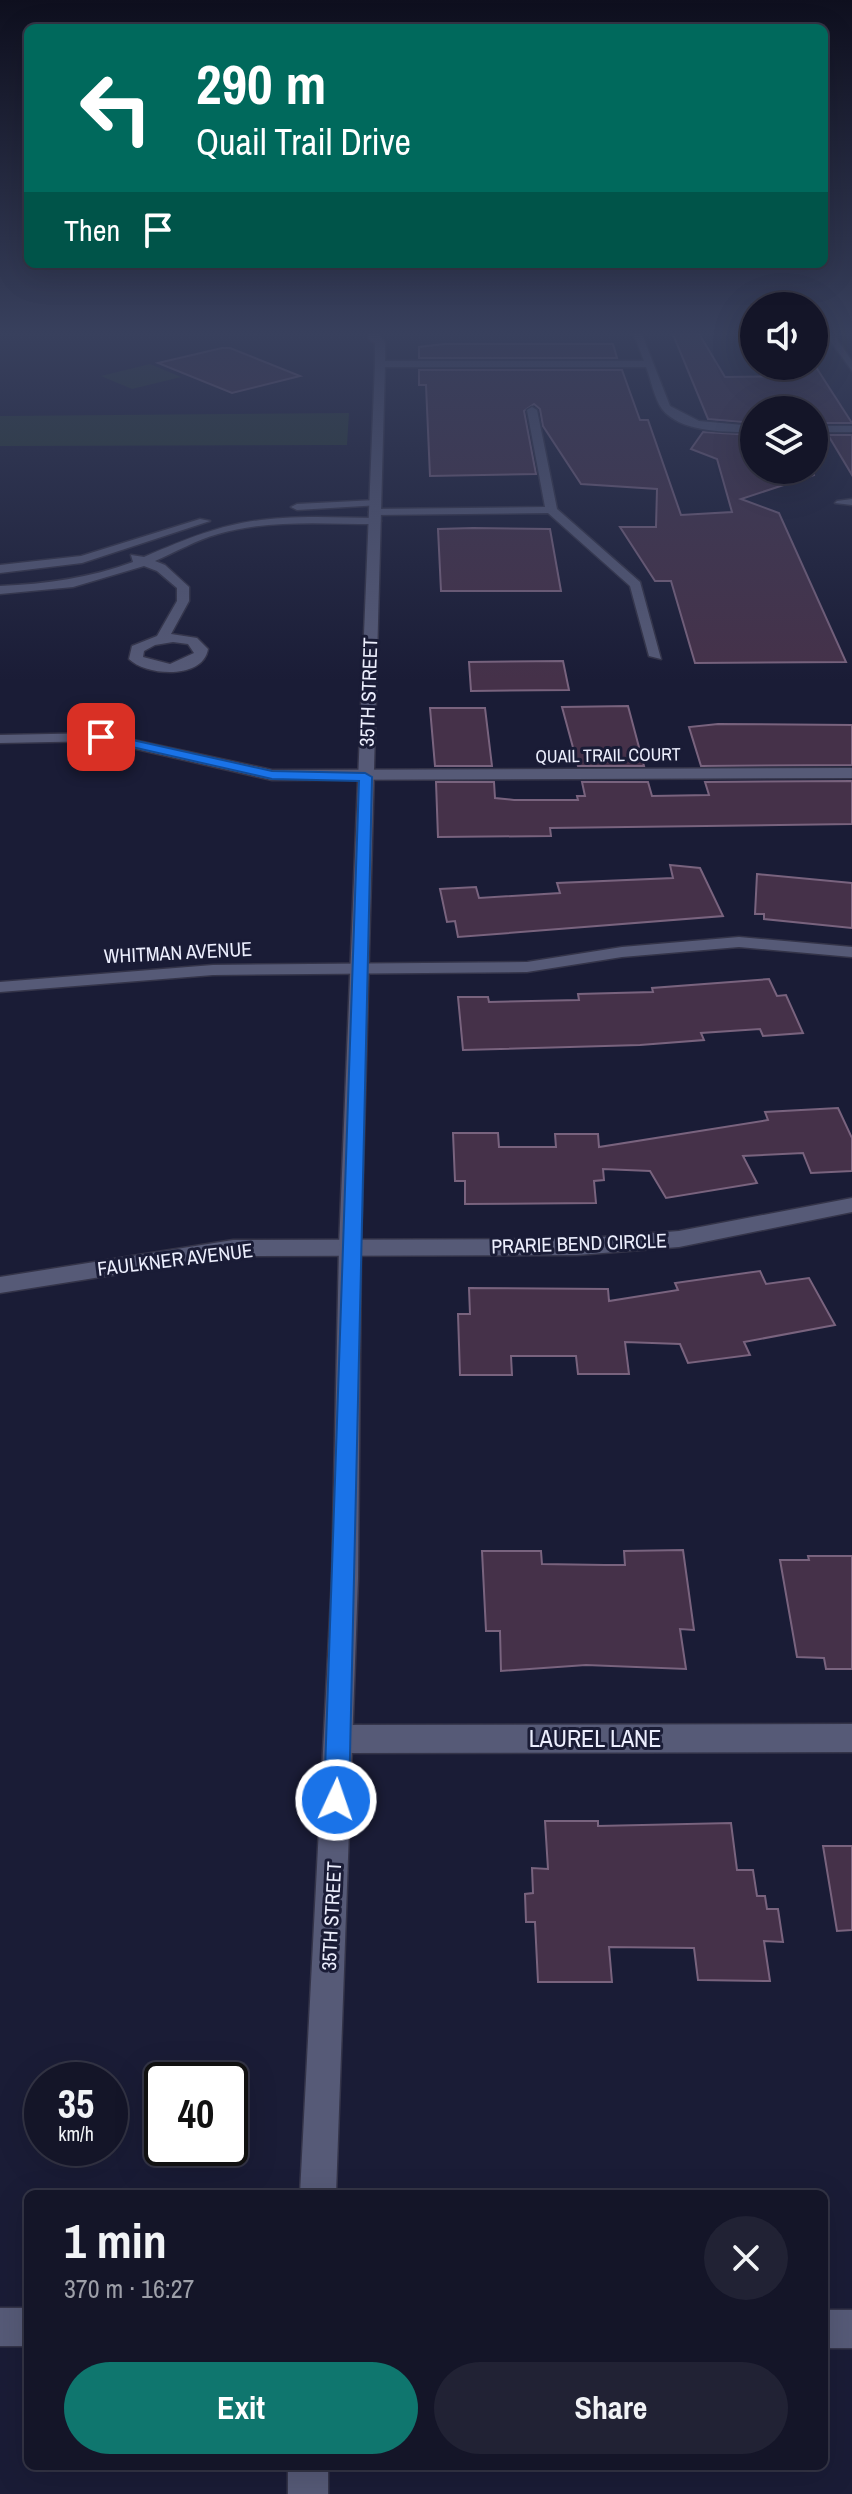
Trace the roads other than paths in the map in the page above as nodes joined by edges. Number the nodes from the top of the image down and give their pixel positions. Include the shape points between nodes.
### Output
1 (377, 448) edge
2 (539, 448) edge
3 (551, 510) junction
4 (375, 512) junction
5 (118, 550) junction
6 (145, 562) junction
7 (0, 569) edge
8 (0, 590) edge
9 (162, 639) dead end
10 (656, 656) dead end
11 (0, 739) edge
12 (852, 773) edge
13 (365, 777) junction
14 (852, 952) edge
15 (359, 970) junction
16 (0, 987) edge
17 (852, 1205) edge
18 (350, 1247) junction
19 (0, 1285) edge
20 (852, 1738) edge
21 (339, 1739) junction
22 (318, 2190) edge
23 (0, 2327) edge
24 (24, 2327) edge
25 (828, 2329) edge
26 (852, 2329) edge
27 (308, 2470) edge
28 (308, 2494) edge

1 - 4 street, 35TH STREET
2 - 3 street
3 - 4 street
3 - 10 street via 636,585
4 - 5 street via 255,511 178,527
4 - 6 street via 238,526 188,539
4 - 13 street, 35TH STREET
5 - 6 street
5 - 7 street
6 - 8 street via 80,583
6 - 9 street via 174,576 183,587 183,601
11 - 13 street, QUAIL TRAIL COURT via 101,737 272,775
12 - 13 street, QUAIL TRAIL COURT
13 - 15 street, 35TH STREET
14 - 15 street via 739,942 527,967
15 - 16 street, WHITMAN AVENUE via 199,971
15 - 18 street, 35TH STREET
17 - 18 street, PRARIE BEND CIRCLE via 679,1239 577,1247
18 - 19 street, FAULKNER AVENUE via 233,1248
18 - 21 street, 35TH STREET
20 - 21 street, LAUREL LANE
21 - 22 street, 35TH STREET
23 - 24 street
25 - 26 street
27 - 28 street

